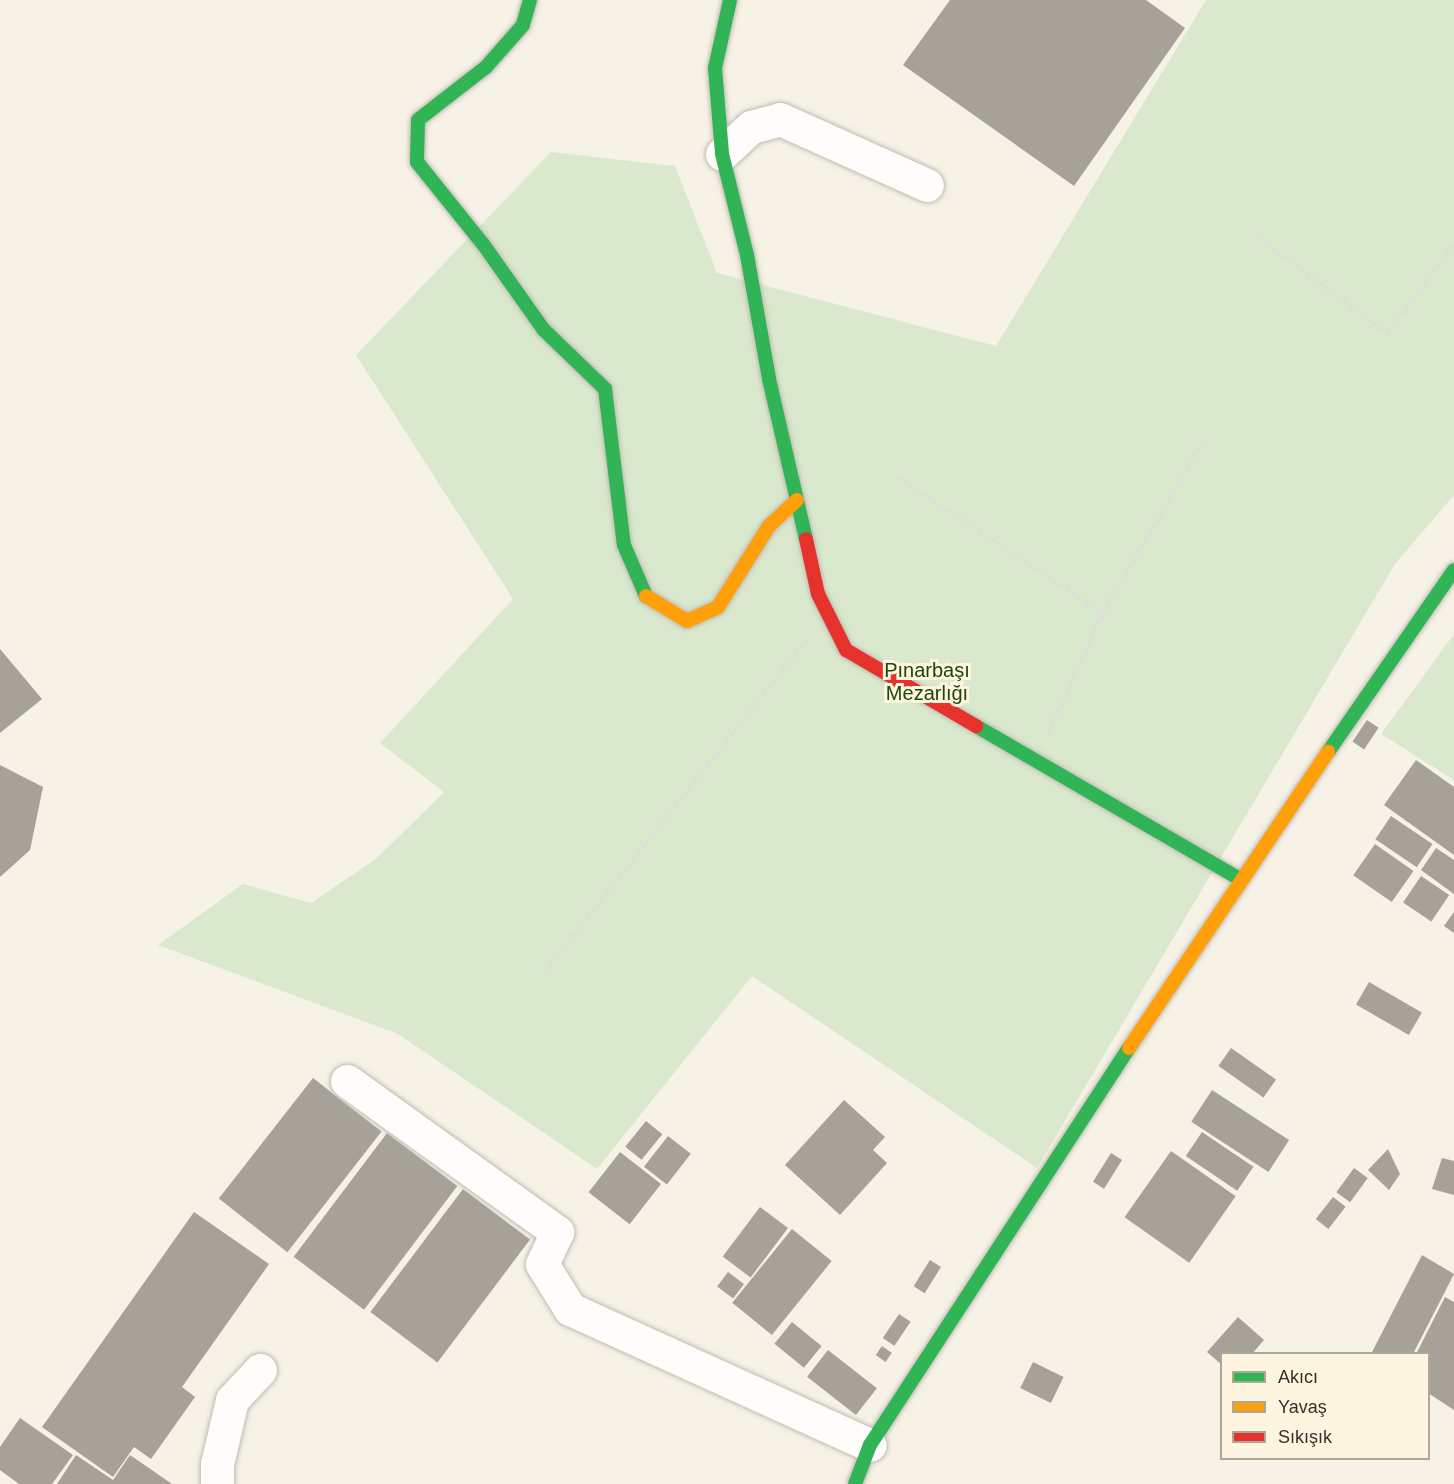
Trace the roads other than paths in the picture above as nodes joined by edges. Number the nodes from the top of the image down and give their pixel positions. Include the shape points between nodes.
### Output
1 (530, 0) edge
2 (730, 0) edge
3 (722, 154) junction
4 (927, 185) dead end
5 (797, 500) junction
6 (1454, 570) edge
7 (1240, 879) junction
8 (347, 1081) dead end
9 (260, 1370) dead end
10 (870, 1445) junction
11 (217, 1484) edge
12 (855, 1484) edge

1 - 5 street via 523,25 486,67 418,120 417,162 483,244 544,330 605,389 624,545 646,596 687,621 718,607 769,526
2 - 3 street via 715,68
3 - 4 street via 751,126 780,119
3 - 5 street via 747,255
5 - 7 street via 818,594 846,651
6 - 7 street
7 - 10 street
8 - 10 street via 557,1232 543,1264 570,1309
9 - 11 street via 232,1400 217,1464
10 - 12 street

